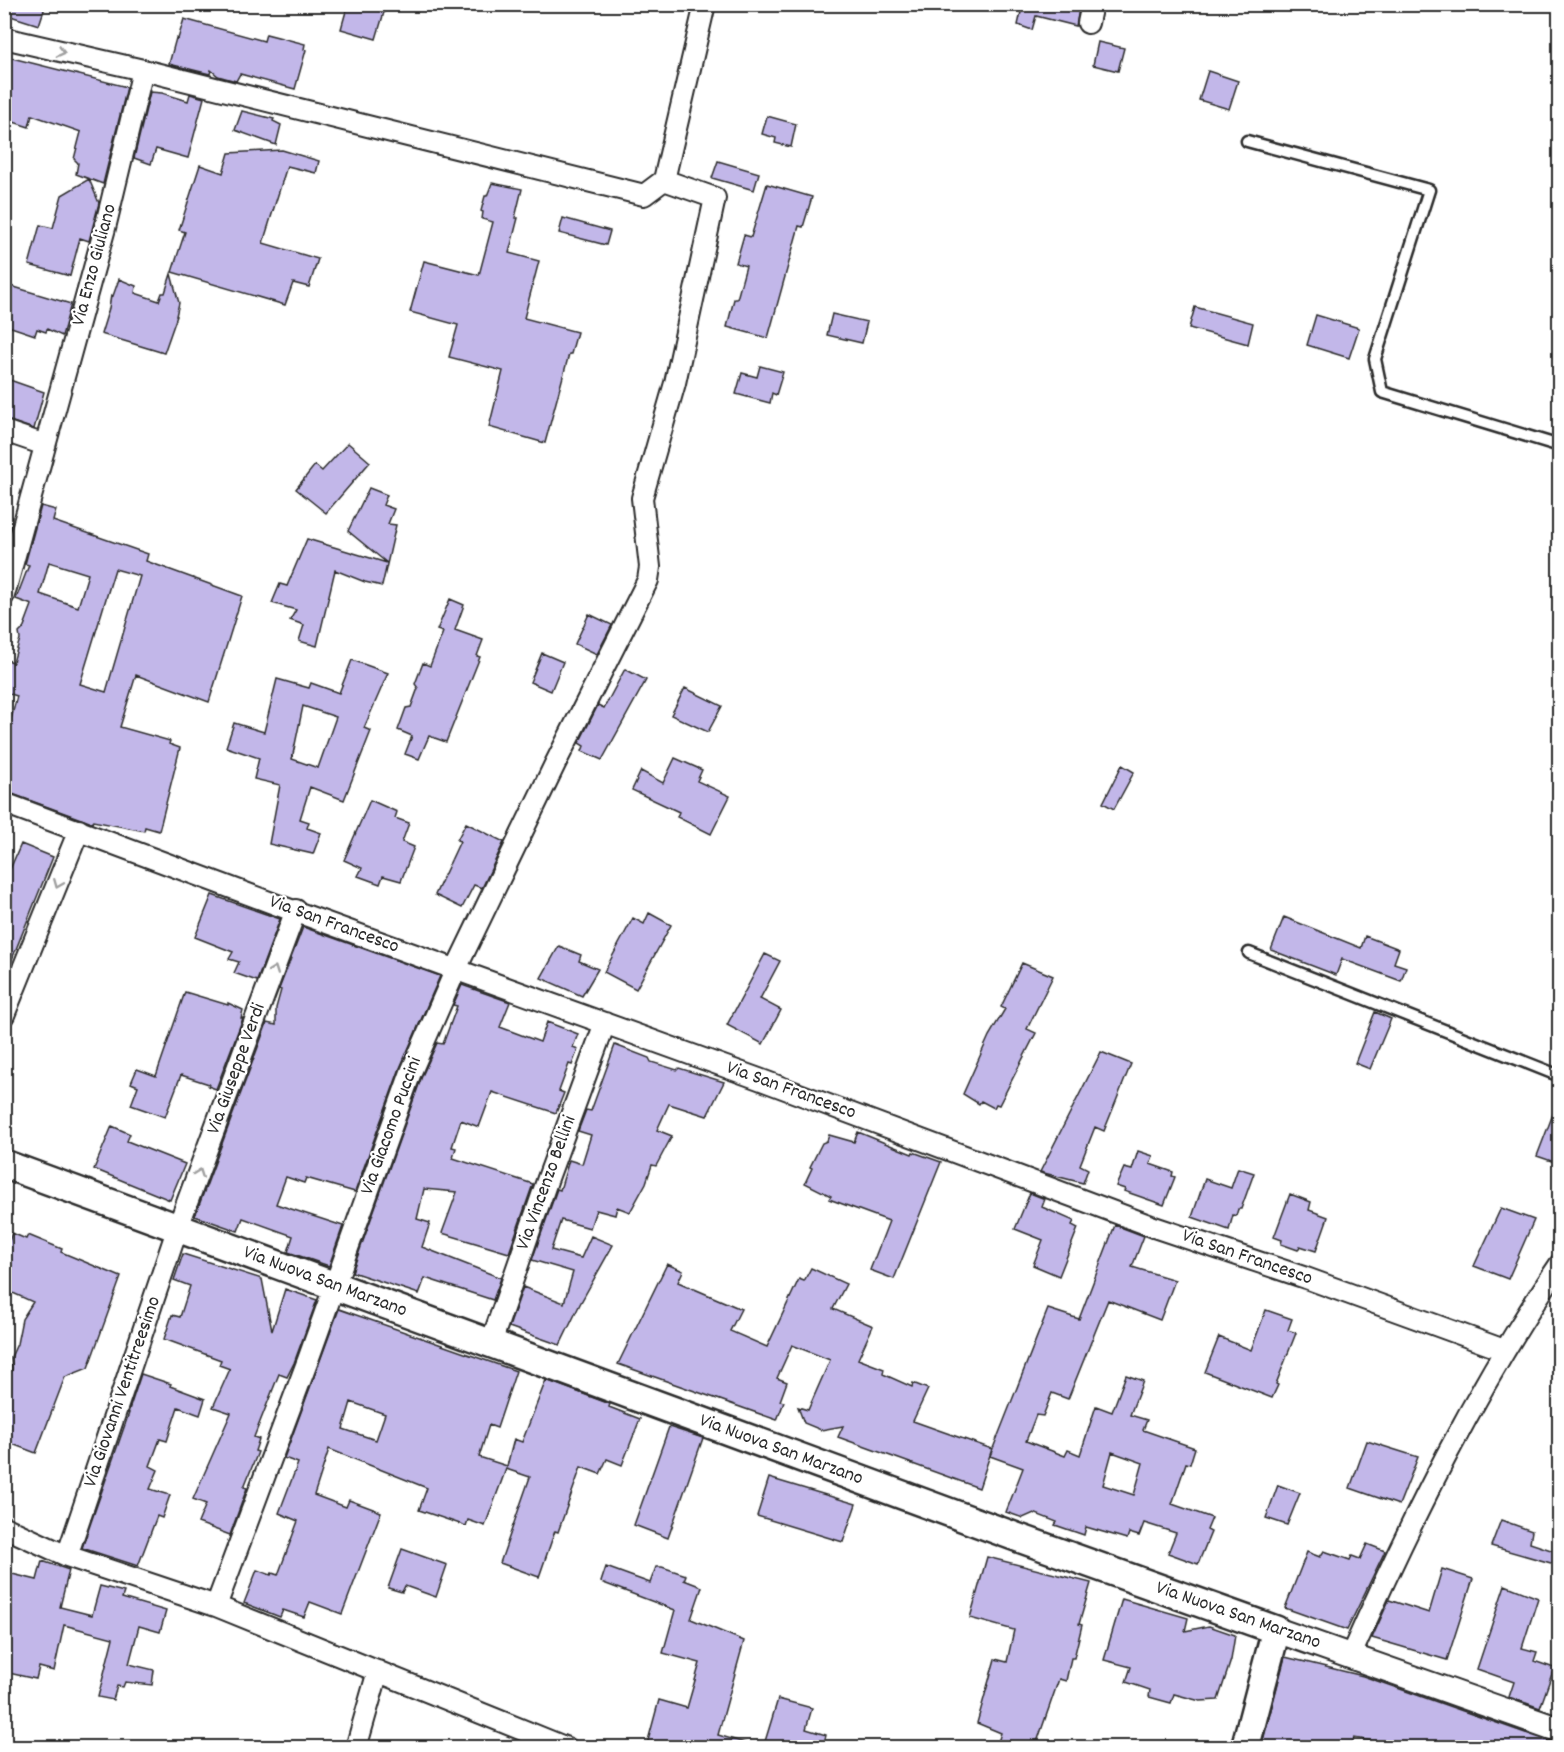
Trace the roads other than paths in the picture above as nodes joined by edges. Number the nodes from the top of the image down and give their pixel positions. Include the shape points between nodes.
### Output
1 (705, 4) edge
2 (4, 38) edge
3 (143, 70) junction
4 (1247, 141) dead end
5 (664, 180) junction
6 (4, 431) edge
7 (45, 445) junction
8 (1560, 446) edge
9 (4, 595) edge
10 (4, 803) edge
11 (80, 830) junction
12 (296, 910) junction
13 (1249, 953) dead end
14 (456, 969) junction
15 (4, 1015) edge
16 (605, 1023) junction
17 (1560, 1076) edge
18 (4, 1164) edge
19 (178, 1227) junction
20 (1560, 1264) edge
21 (334, 1285) junction
22 (491, 1343) junction
23 (1504, 1350) junction
24 (4, 1527) edge
25 (67, 1556) junction
26 (216, 1606) junction
27 (1276, 1630) junction
28 (1351, 1655) junction
29 (378, 1671) junction
30 (1560, 1730) edge
31 (356, 1748) edge
32 (567, 1748) edge
33 (1245, 1748) edge

1 - 5 street
2 -> 3 street
3 - 5 street via 644,195
3 - 7 street, Via Enzo Giuliano via 105,228
4 - 8 lane via 1429,190 1375,359 1382,392
5 - 14 street, Via Giacomo Puccini via 715,198 675,383 642,498 648,580
6 - 7 street
7 - 9 street, Via Enzo Giuliano
10 - 11 street, Via San Francesco
11 - 12 street, Via San Francesco
11 -> 15 street
12 - 14 street, Via San Francesco
19 -> 12 street, Via Giuseppe Verdi
13 - 17 lane
14 - 16 street, Via San Francesco
14 - 21 street, Via Giacomo Puccini via 411,1072
16 - 22 street, Via Vincenzo Bellini
16 - 23 street, Via San Francesco via 1154,1227
18 - 19 main road, Via Nuova San Marzano
19 - 21 main road, Via Nuova San Marzano
19 - 25 street, Via Giovanni Ventitreesimo
20 - 23 street
21 - 22 main road, Via Nuova San Marzano
21 - 26 street, Via Giacomo Puccini
22 - 27 main road, Via Nuova San Marzano
23 - 28 street via 1412,1526
24 - 25 street
25 - 26 street
26 - 29 street
27 - 28 street, Via Nuova San Marzano
27 - 33 main road
28 - 30 street, Via Nuova San Marzano
29 - 31 street
29 - 32 street

